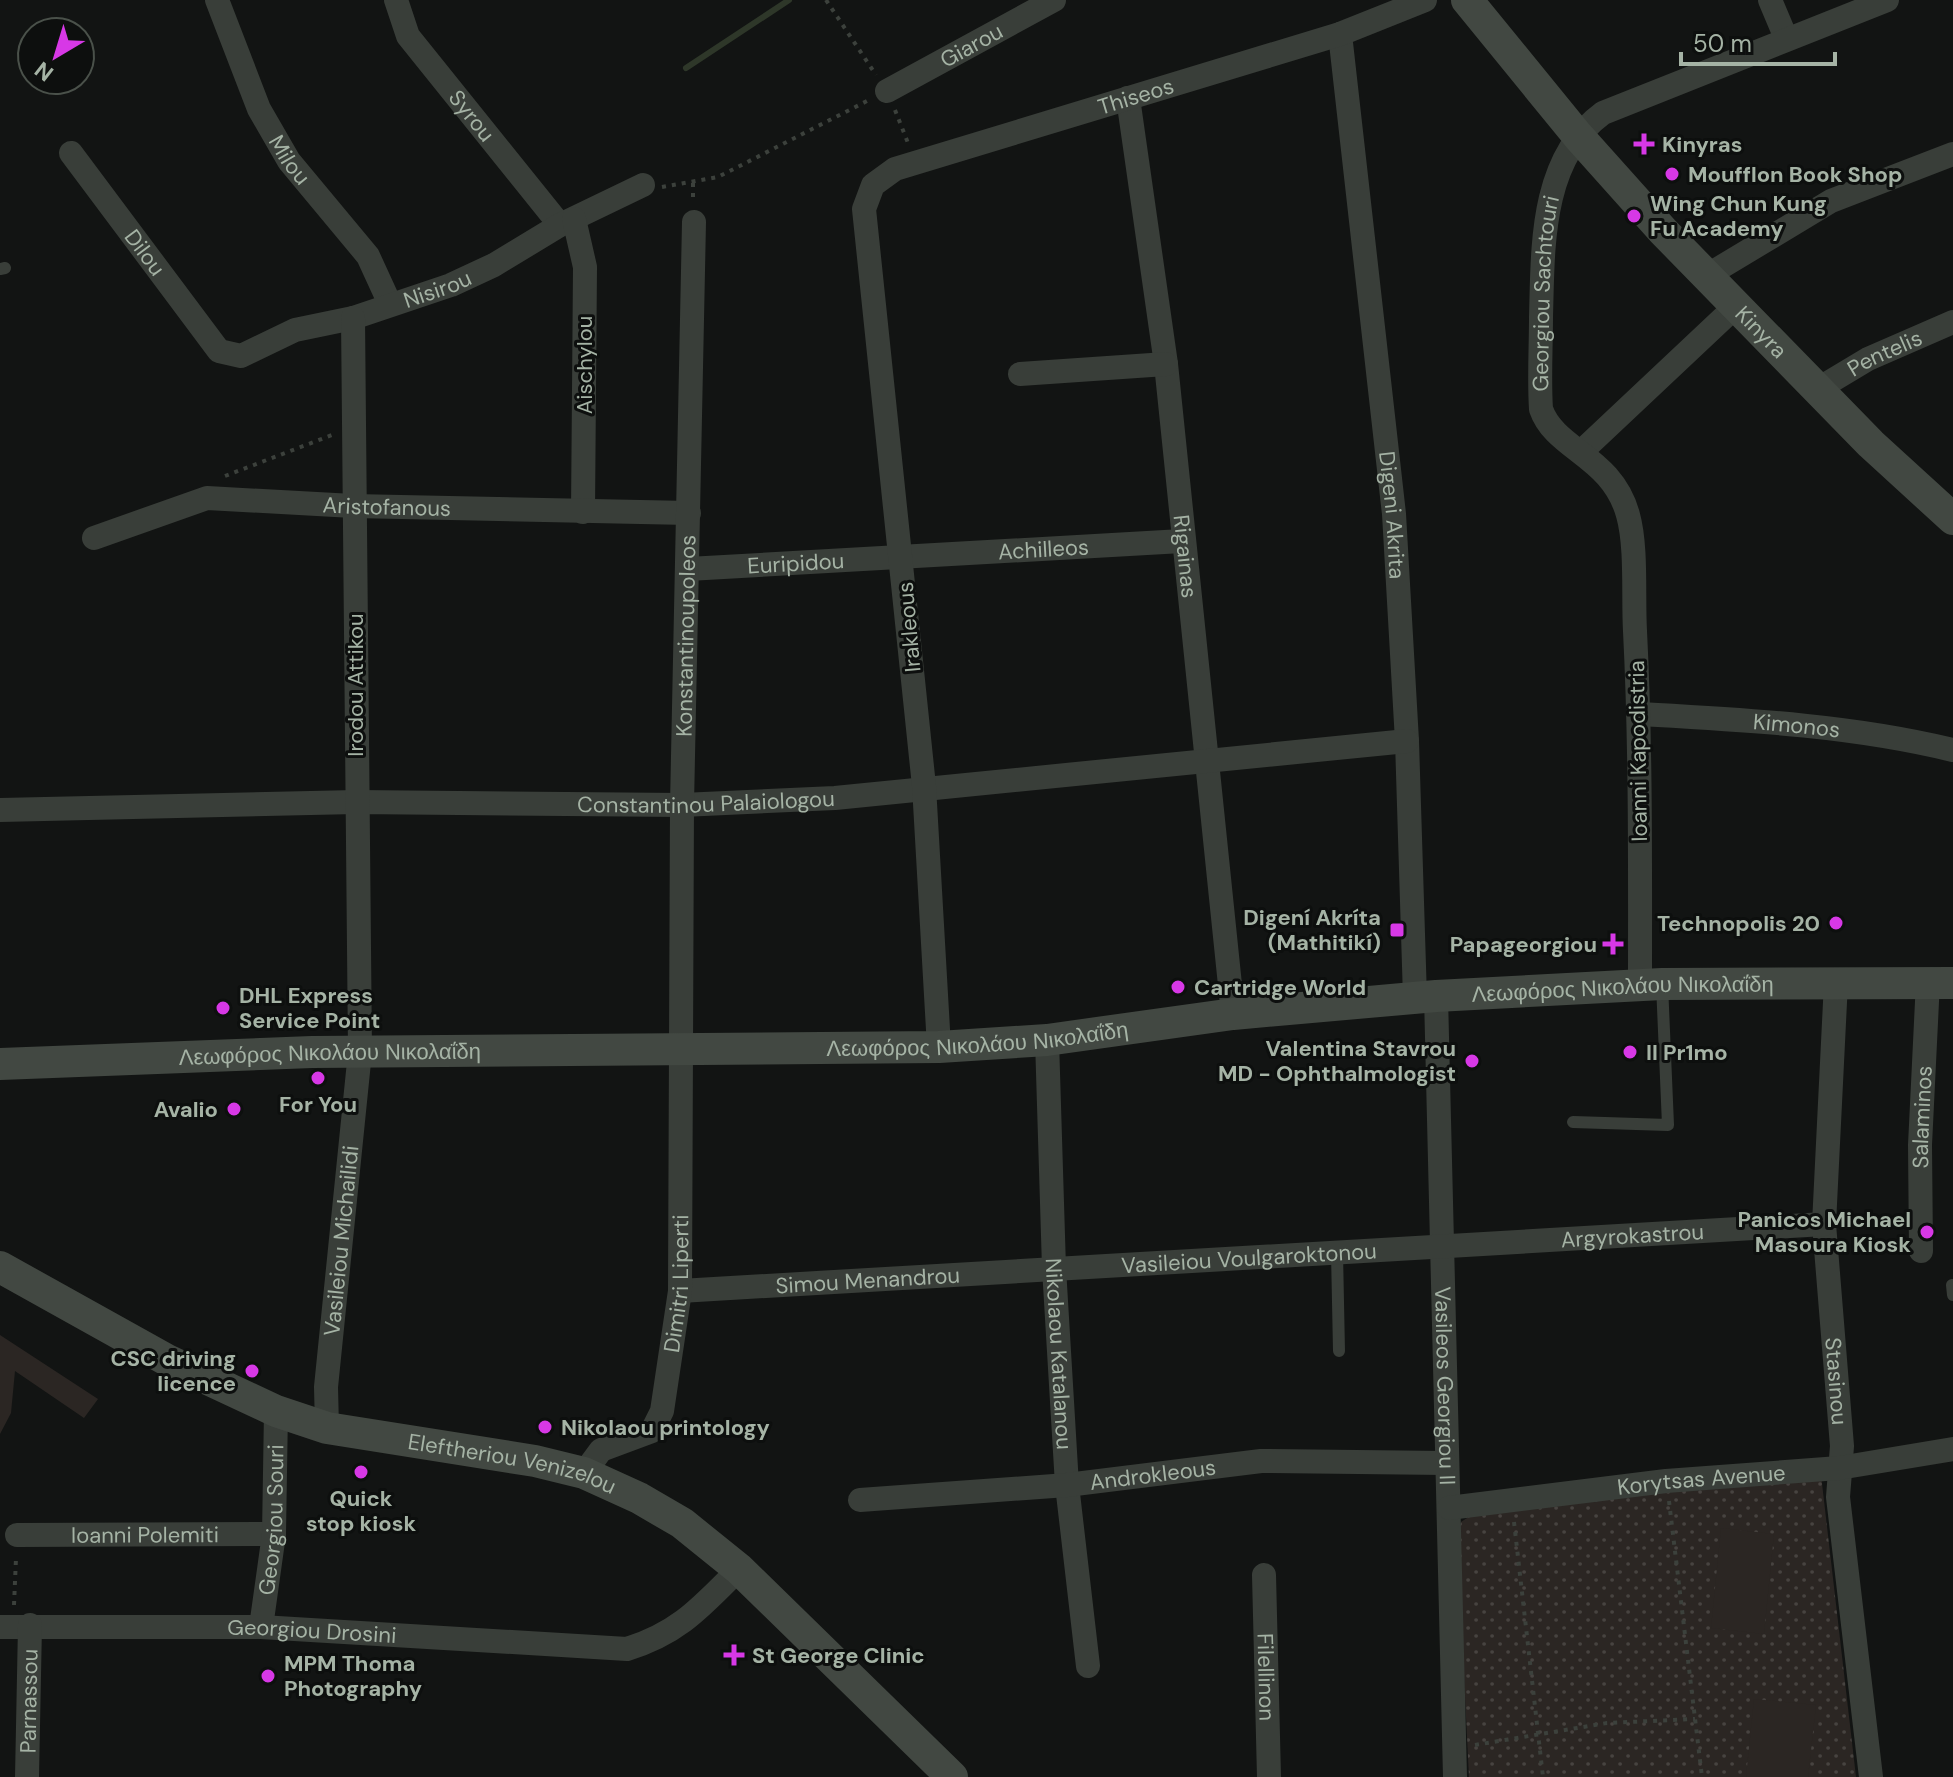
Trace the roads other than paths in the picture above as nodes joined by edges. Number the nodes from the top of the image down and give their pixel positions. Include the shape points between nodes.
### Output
1 (217, 0) edge
2 (396, 0) edge
3 (1054, 0) edge
4 (1425, 0) edge
5 (1467, 0) edge
6 (1770, 0) edge
7 (1887, 0) edge
8 (1340, 34) junction
9 (1786, 38) junction
10 (887, 91) road end
11 (1128, 98) junction
12 (1578, 136) junction
13 (71, 153) dead end
14 (1953, 154) edge
15 (643, 185) road end
16 (864, 209) joint
17 (567, 222) junction
18 (694, 222) dead end
19 (1708, 275) junction
20 (390, 304) junction
21 (1735, 307) junction
22 (353, 318) junction
23 (1953, 322) edge
24 (219, 351) joint
25 (1166, 364) junction
26 (1020, 374) dead end
27 (1818, 389) junction
28 (1582, 451) junction
29 (353, 506) junction
30 (583, 512) junction
31 (689, 513) junction
32 (1629, 518) joint
33 (1953, 519) edge
34 (94, 538) dead end
35 (1182, 541) junction
36 (903, 557) junction
37 (688, 569) junction
38 (1639, 714) junction
39 (1407, 741) junction
40 (1953, 750) edge
41 (1208, 759) junction
42 (924, 786) junction
43 (356, 802) junction
44 (682, 805) junction
45 (0, 810) edge
46 (1836, 982) junction
47 (1941, 982) edge
48 (1651, 984) junction
49 (1426, 997) junction
50 (1233, 1014) junction
51 (1047, 1040) junction
52 (939, 1047) junction
53 (683, 1051) junction
54 (360, 1052) junction
55 (0, 1064) edge
56 (1573, 1122) dead end
57 (1824, 1224) junction
58 (1442, 1248) junction
59 (1921, 1251) dead end
60 (1337, 1253) junction
61 (0, 1267) edge
62 (1054, 1268) junction
63 (680, 1291) junction
64 (1339, 1351) dead end
65 (276, 1411) junction
66 (327, 1428) junction
67 (1953, 1449) edge
68 (1445, 1463) junction
69 (1839, 1468) junction
70 (584, 1473) junction
71 (1067, 1485) junction
72 (860, 1500) dead end
73 (1449, 1508) junction
74 (274, 1534) junction
75 (17, 1535) road end
76 (739, 1569) junction
77 (1264, 1575) dead end
78 (14, 1626) edge
79 (261, 1627) junction
80 (1088, 1666) dead end
81 (27, 1777) edge
82 (952, 1777) edge
83 (1269, 1777) edge
84 (1455, 1777) edge
85 (1871, 1777) edge

1 - 20 street, Milou via 259,109 281,148 368,256
2 - 17 street, Syrou via 408,36
3 - 10 street, Giarou
4 - 8 street, Thiseos
5 - 12 street, Kinyra
6 - 9 street
7 - 9 street
8 - 11 street, Thiseos
8 - 39 street, Digeni Akrita via 1394,514
9 - 12 street via 1603,113
11 - 16 street, Thiseos via 895,169 873,185
11 - 25 street, Rigainas
12 - 19 street, Kinyra
12 - 28 street, Georgiou Sachtouri via 1550,203 1543,253 1540,394 1545,420
13 - 24 street, Dilou
14 - 19 street via 1831,201
15 - 17 street, Nisirou
16 - 36 street, Irakleous
17 - 20 street, Nisirou via 465,279
17 - 30 street, Aischylou via 585,267
18 - 31 street, Konstantinoupoleos
19 - 21 street, Kinyra
20 - 22 street, Nisirou
21 - 27 street, Kinyra
21 - 28 street
22 - 24 street, Nisirou via 295,330 241,356
22 - 29 street, Irodou Attikou
23 - 27 street, Pentelis via 1868,359
25 - 26 street
25 - 35 street, Rigainas
27 - 33 street, Kinyra
28 - 32 street, Georgiou Sachtouri via 1613,481
29 - 30 street, Aristofanous
29 - 34 street, Aristofanous via 207,498
29 - 43 street, Irodou Attikou
30 - 31 street, Aristofanous
31 - 37 street, Konstantinoupoleos
32 - 38 street, Ioanni Kapodistria
35 - 36 street, Achilleos
35 - 41 street, Rigainas
36 - 37 street, Euripidou
36 - 42 street, Irakleous
37 - 44 street, Konstantinoupoleos
38 - 40 street, Kimonos via 1883,733
38 - 48 street, Ioanni Kapodistria
39 - 41 street, Constantinou Palaiologou
39 - 49 street, Digeni Akrita
41 - 42 street, Constantinou Palaiologou
41 - 50 street, Rigainas
42 - 44 street, Constantinou Palaiologou via 835,798
42 - 52 street, Irakleous
43 - 44 street, Constantinou Palaiologou
43 - 45 street, Constantinou Palaiologou
43 - 54 street, Irodou Attikou
44 - 53 street, Konstantinoupoleos
46 - 47 street, Λεωφόρος Νικολάου Νικολαΐδη
46 - 48 street, Λεωφόρος Νικολάου Νικολαΐδη
46 - 57 street, Stasinou
47 - 59 street, Salaminos via 1920,1145
48 - 49 street, Λεωφόρος Νικολάου Νικολαΐδη
48 - 56 lane via 1668,1125
49 - 50 street, Λεωφόρος Νικολάου Νικολαΐδη
49 - 58 street, Vasileos Georgiou II
50 - 51 street, Λεωφόρος Νικολάου Νικολαΐδη
51 - 52 street, Λεωφόρος Νικολάου Νικολαΐδη
51 - 62 street, Nikolaou Katalanou
52 - 53 street, Λεωφόρος Νικολάου Νικολαΐδη
53 - 54 street, Λεωφόρος Νικολάου Νικολαΐδη
53 - 63 street, Dimitri Liperti
54 - 55 street, Λεωφόρος Νικολάου Νικολαΐδη
54 - 66 street, Vasileiou Michailidi via 326,1387
57 - 58 street, Argyrokastrou
57 - 69 street, Stasinou via 1842,1446
58 - 60 street, Vasileiou Voulgaroktonou
58 - 68 street, Vasileos Georgiou II
60 - 62 street, Vasileiou Voulgaroktonou
60 - 64 lane
61 - 65 street, Eleftheriou Venizelou via 167,1360
62 - 63 street, Simou Menandrou
62 - 71 street, Nikolaou Katalanou
63 - 70 street, Dimitri Liperti via 662,1411 652,1431 601,1450
65 - 66 street, Eleftheriou Venizelou
65 - 74 street, Georgiou Souri
66 - 70 street, Eleftheriou Venizelou
67 - 69 street, Korytsas Avenue
68 - 71 street, Androkleous via 1261,1461
68 - 73 street, Vasileos Georgiou II
69 - 73 street, Korytsas Avenue via 1666,1481
69 - 85 street, Stasinou
70 - 76 street, Eleftheriou Venizelou via 682,1523
71 - 72 street, Androkleous
71 - 80 street, Nikolaou Katalanou
73 - 84 street, Vasileos Georgiou II
74 - 75 street, Ioanni Polemiti
74 - 79 street, Georgiou Souri
76 - 79 street, Georgiou Drosini via 685,1623 660,1639 627,1649
76 - 82 street, Eleftheriou Venizelou
77 - 83 street, Filellinon
78 - 79 street, Georgiou Drosini
78 - 81 street, Parnassou

